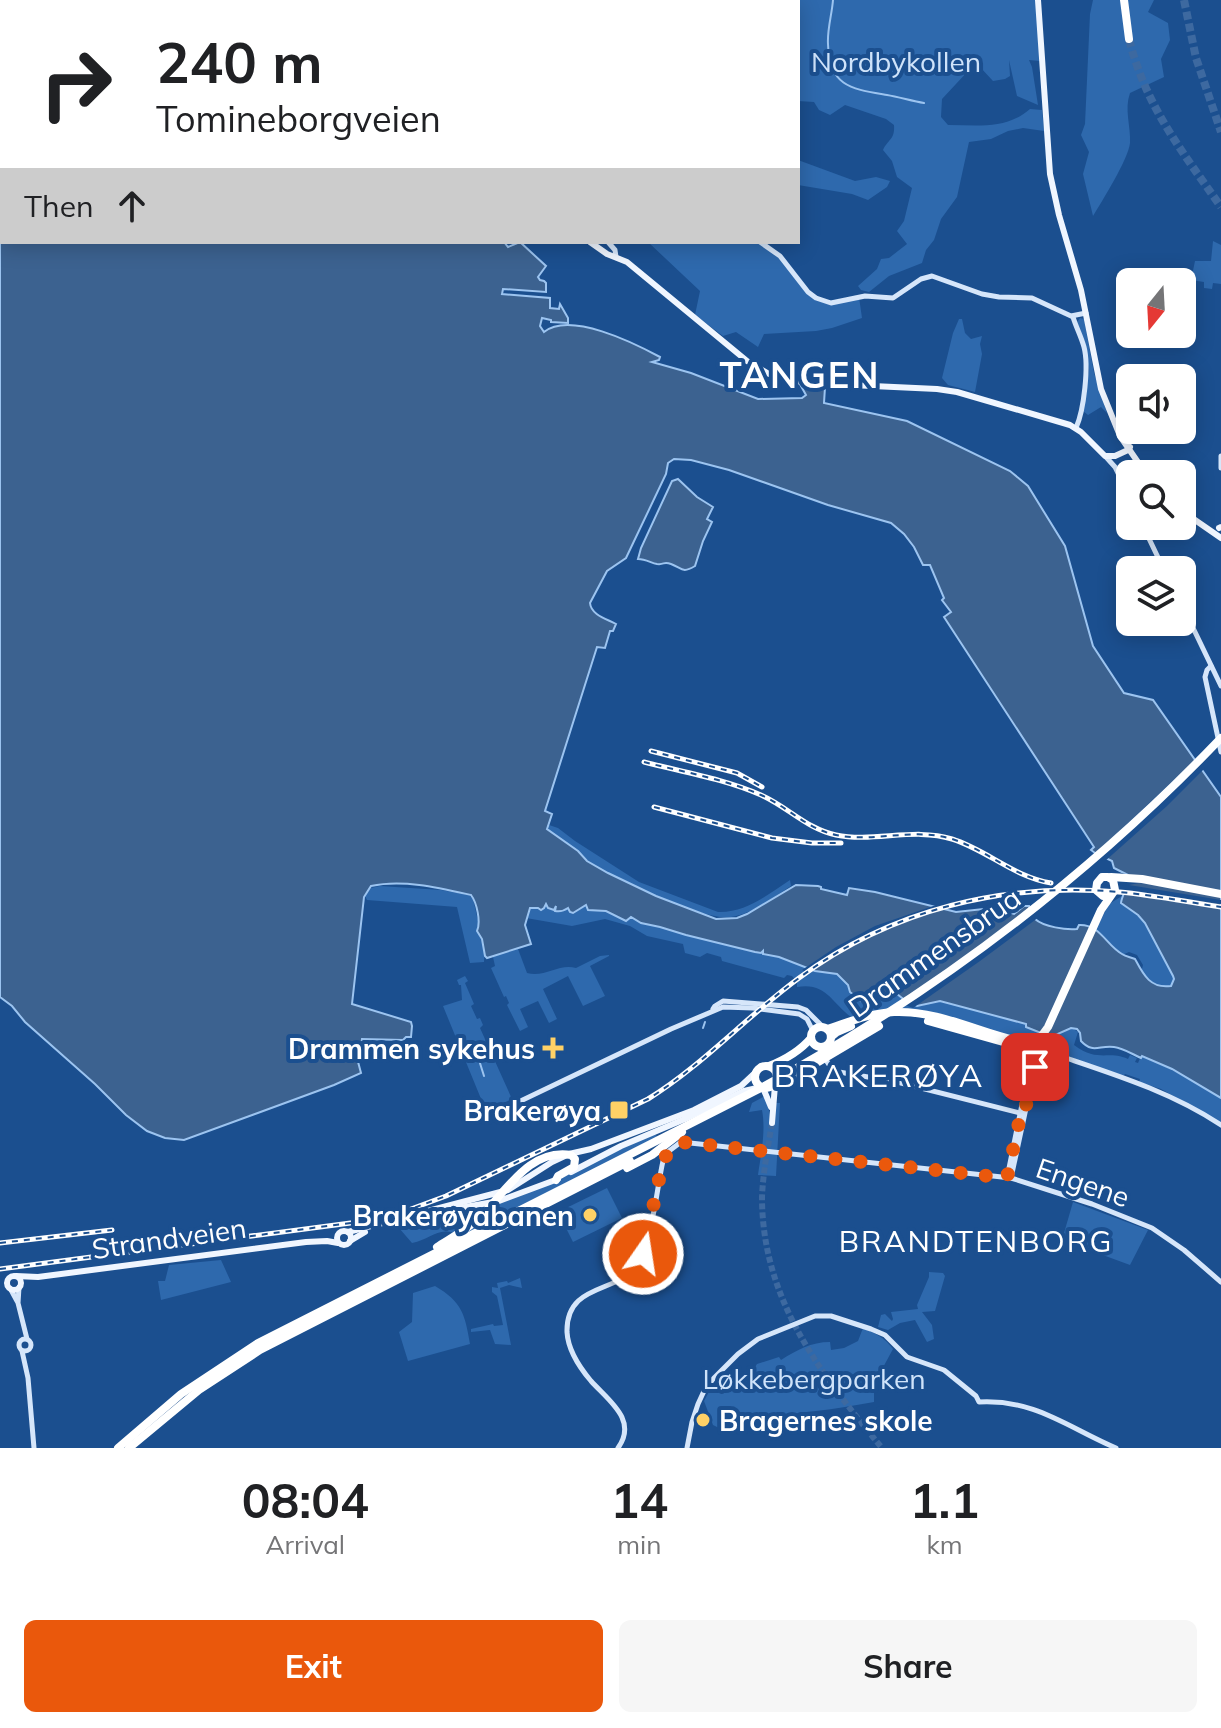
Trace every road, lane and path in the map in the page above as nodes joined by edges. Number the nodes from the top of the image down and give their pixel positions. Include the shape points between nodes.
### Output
1 (1038, 0) edge
2 (1124, 0) edge
3 (1129, 39) tunnel mouth
4 (593, 244) edge
5 (609, 244) edge
6 (763, 244) edge
7 (616, 253) junction
8 (1086, 313) junction
9 (1073, 316) junction
10 (1092, 341) junction
11 (1075, 427) junction
12 (1128, 448) junction
13 (1109, 456) junction
14 (1221, 456) edge
15 (1137, 460) edge
16 (1221, 468) edge
17 (1116, 469) edge
18 (1196, 519) edge
19 (1196, 519) edge
20 (1220, 527) edge
21 (1220, 537) edge
22 (1196, 634) edge
23 (1211, 666) junction
24 (1221, 686) edge
25 (1221, 738) edge
26 (1221, 746) edge
27 (1221, 752) edge
28 (1221, 894) edge
29 (713, 1010) junction
30 (821, 1038) junction
31 (1039, 1050) junction
32 (768, 1066) junction
33 (756, 1072) junction
34 (777, 1073) junction
35 (775, 1085) junction
36 (762, 1088) junction
37 (724, 1101) junction
38 (1023, 1114) junction
39 (485, 1118) dead end
40 (1221, 1125) edge
41 (629, 1134) junction
42 (648, 1134) junction
43 (569, 1154) junction
44 (638, 1154) junction
45 (590, 1162) junction
46 (1009, 1178) junction
47 (556, 1180) junction
48 (540, 1207) junction
49 (339, 1232) junction
50 (348, 1232) junction
51 (350, 1241) junction
52 (306, 1242) junction
53 (338, 1243) junction
54 (12, 1277) junction
55 (38, 1277) junction
56 (0, 1282) edge
57 (378, 1282) junction
58 (1221, 1282) edge
59 (20, 1286) junction
60 (9, 1287) junction
61 (18, 1303) junction
62 (24, 1339) junction
63 (26, 1350) junction
64 (34, 1448) edge
65 (118, 1448) edge
66 (129, 1448) edge
67 (618, 1448) edge
68 (687, 1448) edge
69 (1116, 1448) edge

1 - 8 main road via 1050,174
2 - 3 highway
4 - 7 main road via 607,254
5 - 7 main road
6 - 9 main road via 780,256 808,292 831,303 865,296 891,298 932,276 982,294 1032,298
7 - 11 main road via 751,364 774,376 808,383 951,391
8 - 9 main road
8 - 10 main road
9 - 11 main road via 1087,365
10 - 12 main road
10 - 12 main road via 1108,409
11 - 13 main road
12 - 13 main road
12 - 15 main road
13 - 17 main road
14 - 16 main road
18 - 20 main road
19 - 21 main road
20 - 21 main road
22 - 23 main road
23 - 24 main road
23 - 27 main road via 1205,677
25 - 44 highway, Drammensbrua via 1103,852 966,961 826,1052
26 - 44 highway, Drammensbrua via 1095,866 958,973 816,1064
28 - 31 highway via 1147,880 1113,886
29 - 30 main road via 787,1011 805,1017
29 - 30 main road via 723,1001 791,1006 806,1010
29 - 39 main road
30 - 31 highway via 863,1022 906,1018
30 - 32 highway
30 - 34 highway
30 - 38 main road via 827,1060 839,1072
31 - 38 main road
31 - 40 main road via 1162,1092
32 - 33 highway
32 - 34 highway
33 - 36 highway via 755,1081
33 - 41 main road via 718,1098
34 - 35 highway
35 - 36 highway
35 - 36 main road via 772,1123
36 - 37 main road
37 - 42 main road
37 - 48 highway via 652,1155
38 - 46 main road
41 - 42 main road
41 - 43 main road
41 - 45 main road
42 - 45 main road
43 - 47 highway via 574,1167
43 - 50 main road via 499,1193
43 - 57 highway via 521,1172 466,1229
44 - 48 highway
44 - 57 highway
45 - 47 main road
46 - 58 main road, Engene via 1152,1228
46 - 67 main road, Engene via 675,1145 662,1165 641,1259 629,1275 581,1300 568,1326 578,1363 623,1418 625,1434
47 - 51 main road via 499,1201 378,1227
48 - 66 highway via 251,1356 187,1398
49 - 50 main road
49 - 52 main road, Strandveien
49 - 53 main road
50 - 51 main road
51 - 53 main road
52 - 53 main road, Strandveien
52 - 55 main road, Strandveien
54 - 55 main road, Strandveien
54 - 56 main road, Strandveien
54 - 59 main road
54 - 60 main road
55 - 59 main road, Strandveien
56 - 60 main road, Strandveien
57 - 65 highway via 229,1361
59 - 60 main road
59 - 61 main road
60 - 61 main road
61 - 62 main road
62 - 63 main road via 31,1343
62 - 63 main road via 18,1346
63 - 64 main road
68 - 69 main road via 704,1391 738,1354 758,1339 822,1315 885,1335 907,1357 944,1370 979,1402 1033,1408

